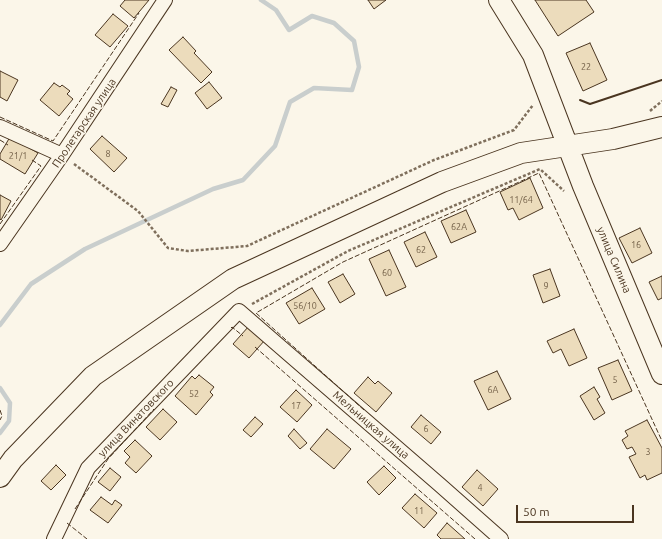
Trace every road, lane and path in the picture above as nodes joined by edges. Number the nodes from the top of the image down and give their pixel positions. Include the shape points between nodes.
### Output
1 (165, 0) edge
2 (499, 0) edge
3 (534, 103) dead end
4 (0, 127) edge
5 (662, 127) edge
6 (568, 145) junction
7 (62, 155) junction
8 (564, 191) dead end
9 (0, 244) edge
10 (239, 311) junction
11 (662, 374) edge
12 (0, 477) edge
13 (57, 537) edge
14 (501, 539) edge

1 - 7 street, Пролетарская улица
2 - 6 main road, улица Силина via 533,55
3 - 7 path via 514,130 434,160 247,246 188,251 168,248 138,211
4 - 7 street
5 - 6 main road via 613,139
6 - 11 main road, улица Силина
6 - 12 main road via 521,153 442,182 233,279 94,376 13,459
7 - 9 street, Пролетарская улица
8 - 10 path via 540,169 348,251
10 - 13 street, улица Винатовского via 88,468
10 - 14 street, Мельницкая улица

